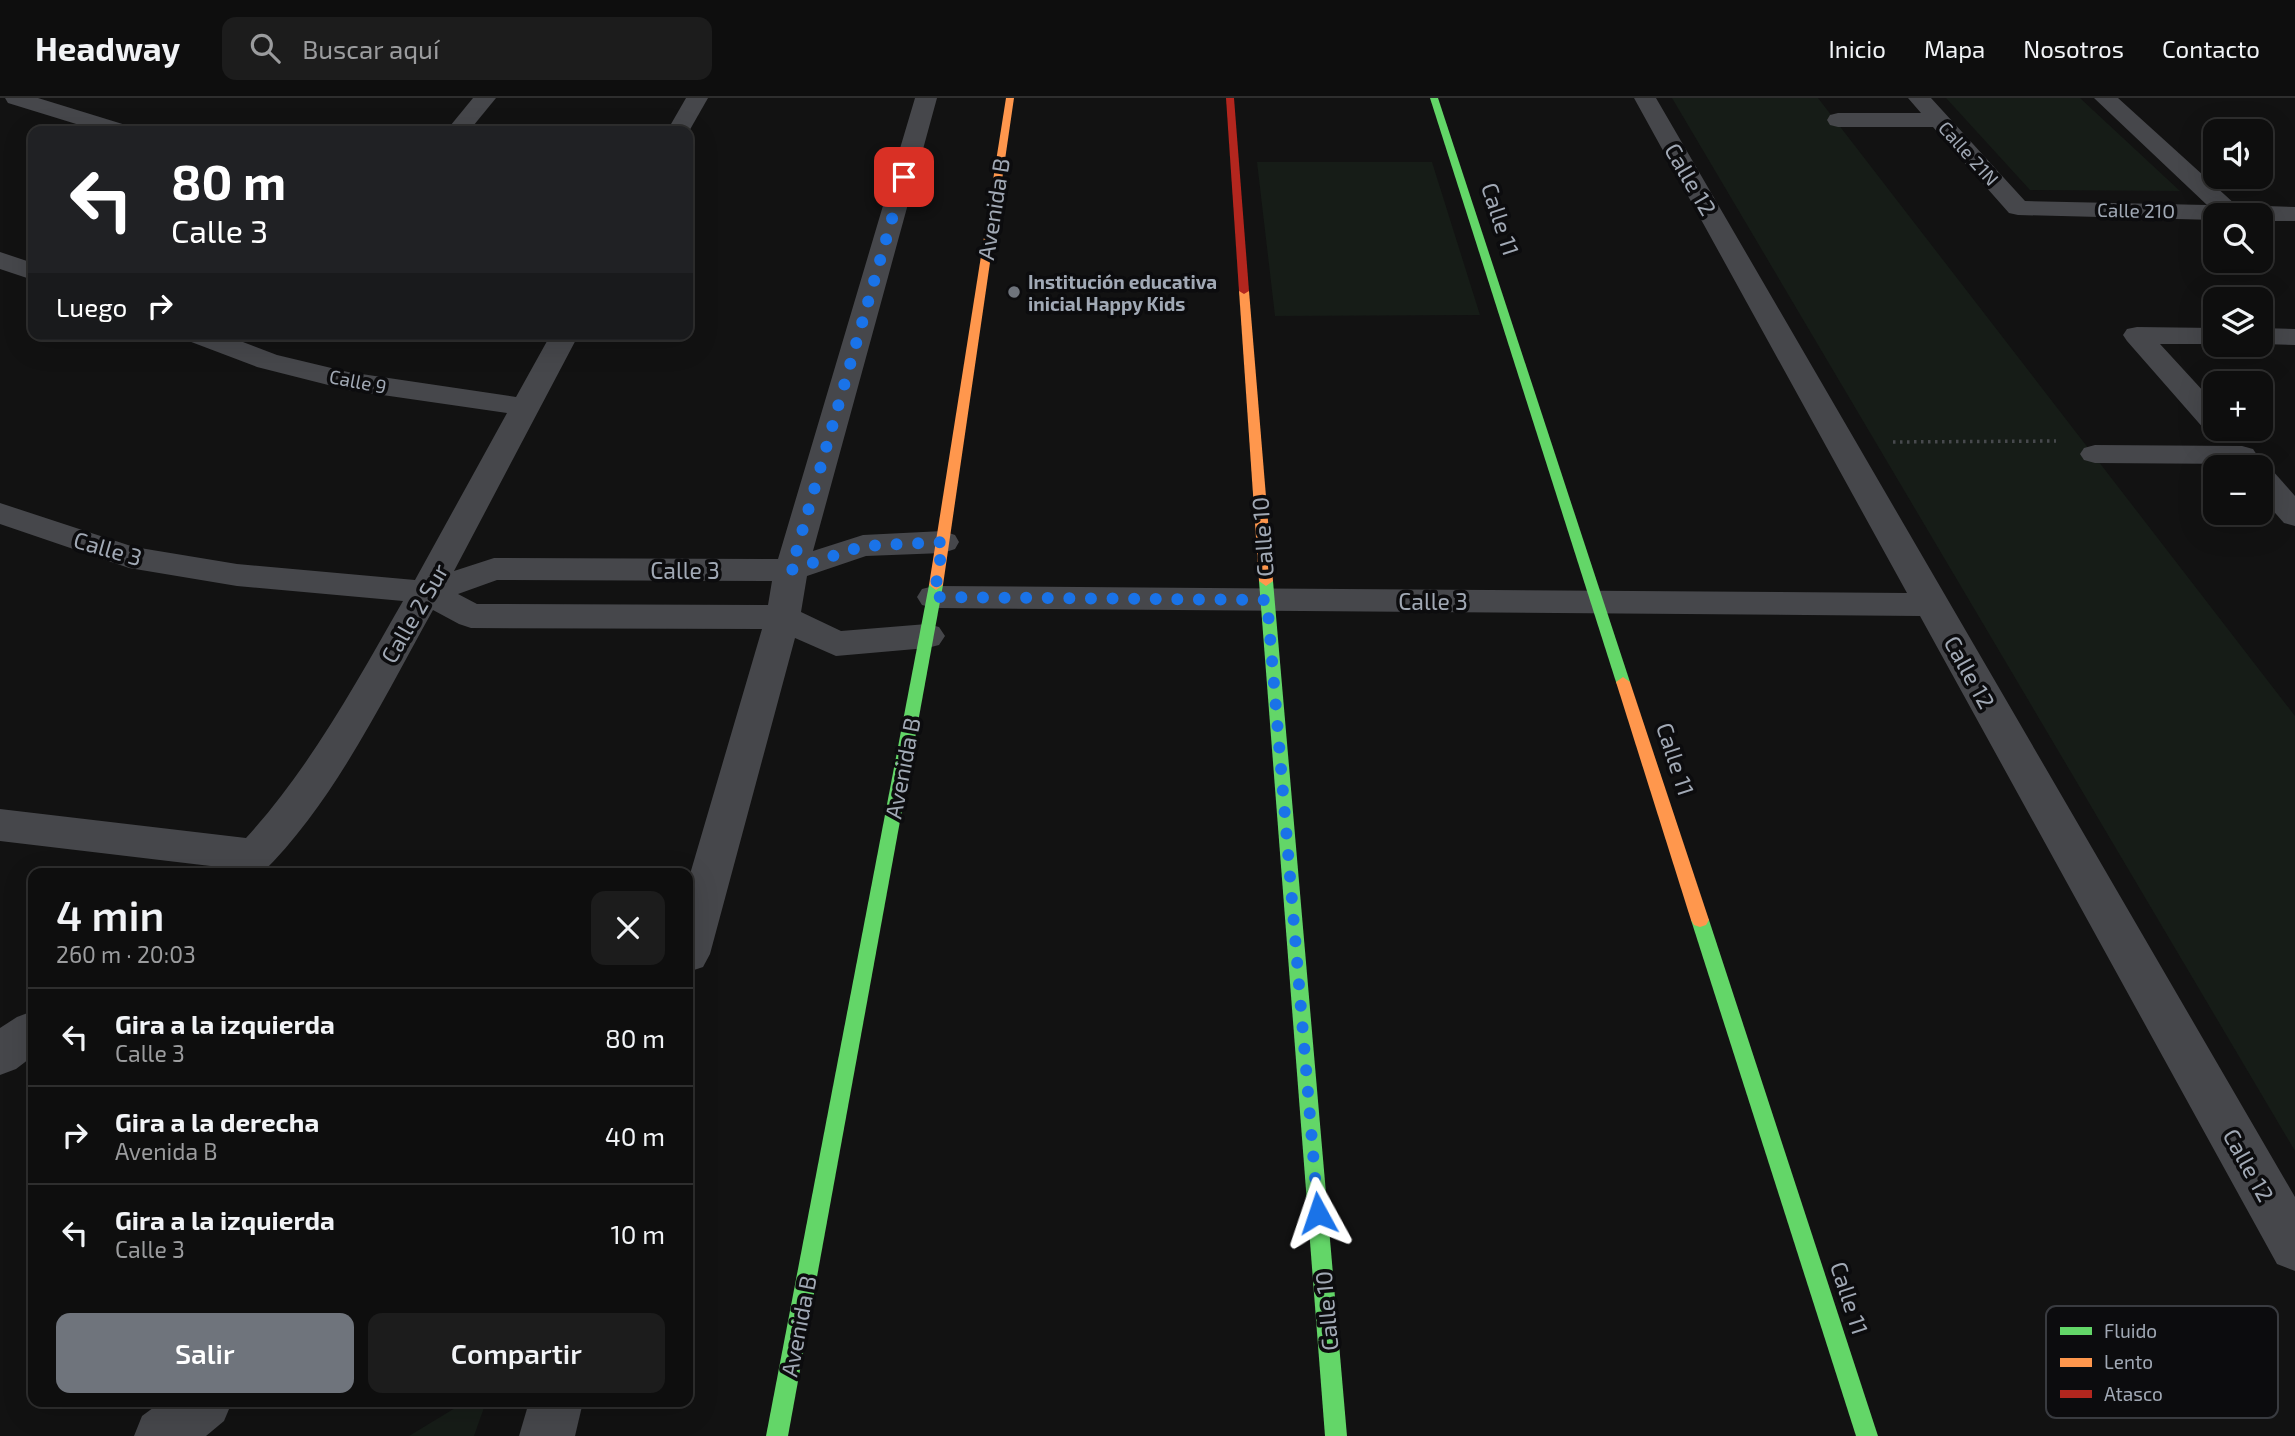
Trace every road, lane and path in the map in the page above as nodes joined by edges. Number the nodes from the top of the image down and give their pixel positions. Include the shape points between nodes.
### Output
1 (16, 98) edge
2 (697, 98) edge
3 (926, 98) edge
4 (1010, 98) edge
5 (1230, 98) edge
6 (1434, 98) edge
7 (1645, 98) edge
8 (1919, 98) edge
9 (2105, 98) edge
10 (482, 99) edge
11 (1838, 120) dead end
12 (1939, 120) junction
13 (105, 126) edge
14 (461, 126) edge
15 (681, 126) edge
16 (2219, 203) edge
17 (2018, 208) joint
18 (2203, 212) edge
19 (2273, 213) edge
20 (2295, 214) edge
21 (0, 260) edge
22 (28, 270) edge
23 (2203, 336) edge
24 (2273, 336) edge
25 (2295, 337) edge
26 (213, 340) edge
27 (284, 340) edge
28 (562, 340) edge
29 (267, 361) junction
30 (524, 407) junction
31 (2203, 409) edge
32 (2058, 441) dead end
33 (2230, 441) edge
34 (1840, 442) junction
35 (2095, 454) dead end
36 (2242, 455) edge
37 (2203, 462) edge
38 (2273, 490) edge
39 (2295, 516) edge
40 (4, 518) edge
41 (943, 542) junction
42 (791, 570) junction
43 (428, 592) junction
44 (934, 597) junction
45 (1267, 600) junction
46 (1598, 603) junction
47 (1932, 605) junction
48 (783, 617) junction
49 (927, 636) junction
50 (0, 825) edge
51 (246, 864) edge
52 (693, 936) edge
53 (28, 1034) edge
54 (0, 1054) edge
55 (2295, 1246) edge
56 (199, 1407) edge
57 (555, 1407) edge
58 (162, 1436) edge
59 (547, 1436) edge
60 (777, 1436) edge
61 (1336, 1436) edge
62 (1867, 1436) edge

1 - 13 street
2 - 15 street
3 - 42 street
4 - 41 street, Avenida B
5 - 45 street, Calle 10
6 - 46 street, Calle 11
7 - 34 street, Calle 12
8 - 12 street, Calle 21N
9 - 16 street
10 - 14 street
11 - 12 street
12 - 17 street, Calle 21N
17 - 18 street, Calle 21O
19 - 20 street, Calle 21O
21 - 22 street
23 - 31 street via 2137,335
24 - 25 street
26 - 29 street, Calle 9
27 - 29 street
28 - 30 street, Calle 2 Sur
29 - 30 street, Calle 9 via 348,382
30 - 43 street, Calle 2 Sur
32 - 34 path
33 - 36 street
34 - 47 street, Calle 12
35 - 37 street
38 - 39 street
40 - 43 street, Calle 3 via 129,557 237,575
41 - 42 street, Calle 3 via 863,546
41 - 44 street, Avenida B
42 - 43 street, Calle 3 via 494,569
42 - 48 street
43 - 48 street, Calle 3 via 471,616
43 - 51 street, Calle 2 Sur via 330,758
44 - 45 street, Calle 3
44 - 49 street, Avenida B
45 - 46 street, Calle 3
45 - 61 street, Calle 10
46 - 47 street, Calle 3
46 - 62 street, Calle 11
47 - 55 street, Calle 12
48 - 49 street, Calle 3 via 836,644
48 - 52 street
49 - 60 street, Avenida B
50 - 51 street
53 - 54 street
56 - 58 street
57 - 59 street

